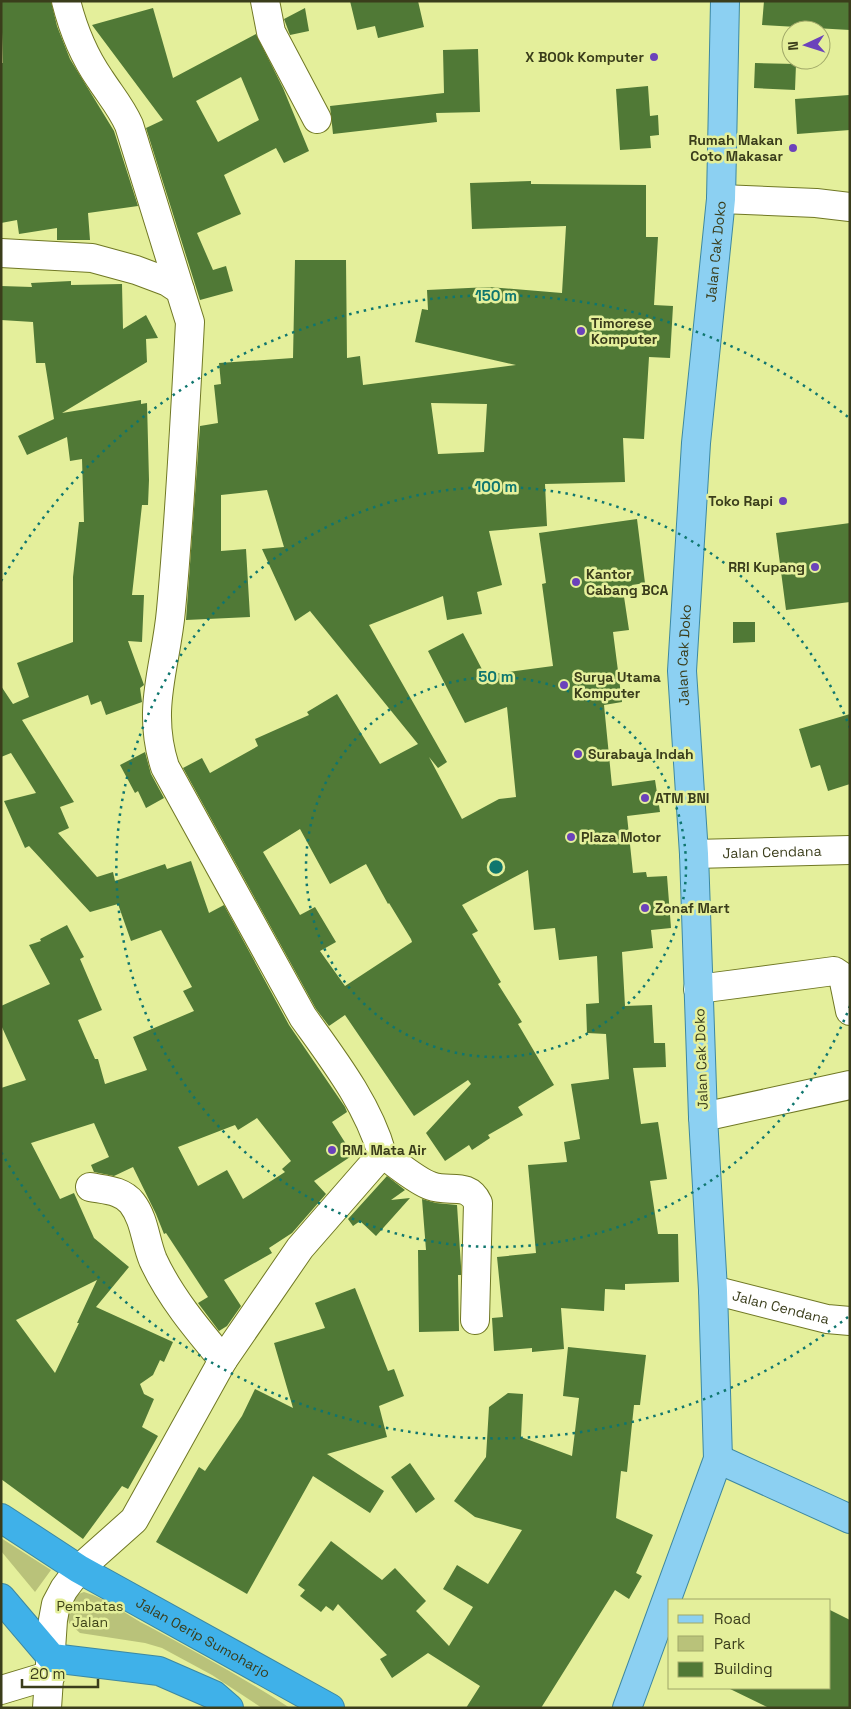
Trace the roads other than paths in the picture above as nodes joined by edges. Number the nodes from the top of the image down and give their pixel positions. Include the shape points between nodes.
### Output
1 (66, 1) edge
2 (265, 1) edge
3 (724, 1) edge
4 (317, 119) dead end
5 (721, 199) junction
6 (850, 208) edge
7 (1, 253) edge
8 (180, 290) junction
9 (850, 850) edge
10 (694, 854) junction
11 (698, 989) junction
12 (850, 1011) edge
13 (850, 1086) edge
14 (703, 1118) junction
15 (382, 1154) junction
16 (90, 1187) dead end
17 (713, 1290) junction
18 (475, 1320) dead end
19 (850, 1321) edge
20 (223, 1360) junction
21 (718, 1459) junction
22 (1, 1518) edge
23 (850, 1519) edge
24 (79, 1568) junction
25 (1, 1598) edge
26 (51, 1666) junction
27 (1, 1690) edge
28 (47, 1708) edge
29 (229, 1708) edge
30 (330, 1708) edge
31 (627, 1708) edge

1 - 8 street via 71,23 92,66 120,105 129,125
2 - 4 street via 271,32
3 - 5 main road, Jalan Cak Doko
5 - 6 street via 816,203
5 - 10 main road, Jalan Cak Doko via 696,443 682,672
7 - 8 street via 92,258 136,270
8 - 15 street via 190,322 171,612 155,725 158,744 165,766 303,1017 376,1131
9 - 10 street, Jalan Cendana
10 - 11 main road, Jalan Cak Doko
11 - 12 street via 834,971 843,977
11 - 14 main road, Jalan Cak Doko
13 - 14 street
14 - 17 main road, Jalan Cak Doko
15 - 18 street via 431,1186 467,1189 474,1195 478,1203
15 - 20 street via 300,1248
16 - 20 street via 119,1193 131,1202 139,1214 152,1258 165,1282 191,1322
17 - 19 street, Jalan Cendana via 827,1319
17 - 21 main road, Jalan Cak Doko
20 - 24 street via 134,1520
21 - 23 main road
21 - 31 main road
22 - 24 highway, Jalan Oerip Sumoharjo
24 - 26 street via 56,1604
24 - 30 highway, Jalan Oerip Sumoharjo
25 - 26 highway
26 - 27 street
26 - 28 street
26 - 29 highway via 159,1671 214,1695

